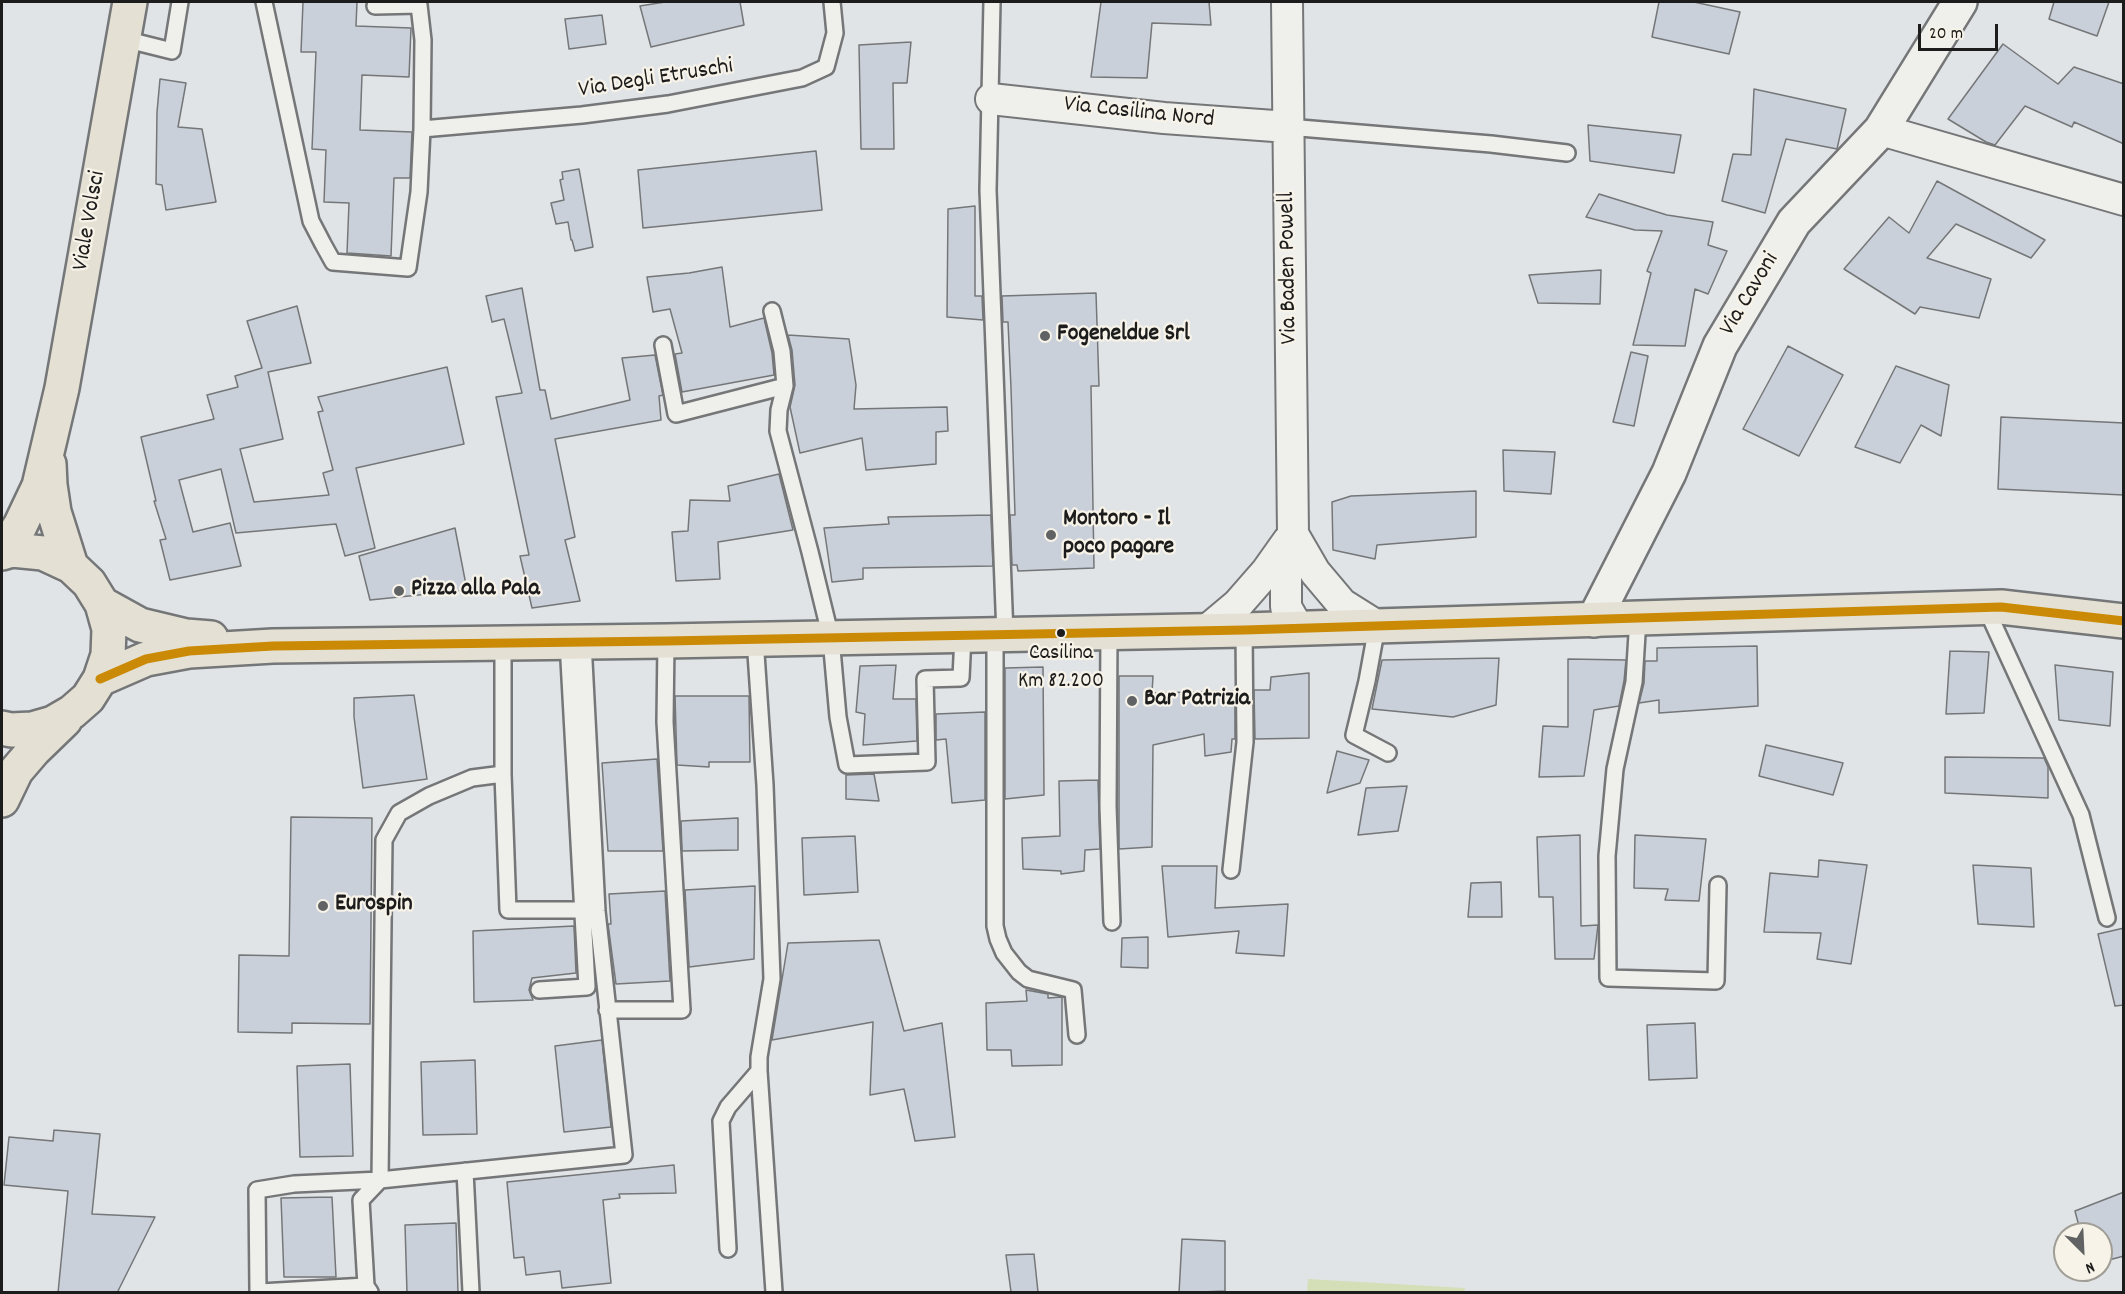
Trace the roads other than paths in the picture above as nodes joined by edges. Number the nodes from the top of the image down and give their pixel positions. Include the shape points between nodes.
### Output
1 (130, 2) edge
2 (180, 2) edge
3 (264, 2) edge
4 (832, 2) edge
5 (992, 2) edge
6 (1287, 2) edge
7 (1960, 2) edge
8 (375, 6) dead end
9 (124, 39) junction
10 (990, 99) junction
11 (1288, 127) junction
12 (422, 129) junction
13 (1881, 130) junction
14 (1567, 153) dead end
15 (2124, 200) edge
16 (772, 311) dead end
17 (663, 345) dead end
18 (785, 386) junction
19 (49, 441) junction
20 (1293, 534) junction
21 (2, 546) edge
22 (2, 553) edge
23 (71, 566) junction
24 (102, 604) junction
25 (1986, 608) junction
26 (1638, 618) junction
27 (1594, 620) junction
28 (2124, 621) edge
29 (1377, 626) junction
30 (1298, 628) junction
31 (1207, 630) junction
32 (1244, 630) junction
33 (1109, 632) junction
34 (963, 635) junction
35 (1000, 635) junction
36 (831, 638) junction
37 (755, 639) junction
38 (666, 641) junction
39 (503, 642) junction
40 (576, 642) junction
41 (273, 646) junction
42 (100, 680) junction
43 (72, 712) junction
44 (2, 728) edge
45 (1388, 753) dead end
46 (503, 774) junction
47 (2, 800) edge
48 (1231, 870) dead end
49 (1718, 885) dead end
50 (583, 910) junction
51 (2107, 918) dead end
52 (1112, 922) dead end
53 (539, 990) dead end
54 (607, 1010) junction
55 (1077, 1035) dead end
56 (759, 1071) junction
57 (465, 1171) junction
58 (380, 1180) junction
59 (728, 1249) dead end
60 (368, 1289) edge
61 (259, 1293) edge
62 (471, 1293) edge
63 (774, 1293) edge

1 - 9 main road, Viale Volsci
2 - 9 lane via 172,51
3 - 12 lane via 311,221 333,262 408,268 419,192
4 - 12 lane, Via Degli Etruschi via 835,33 826,67 802,78 668,105
5 - 10 lane
6 - 11 street, Via Baden Powell
7 - 13 street, Via Cavoni
8 - 12 lane via 419,5 423,40
9 - 19 main road, Viale Volsci via 62,388
10 - 11 street, Via Casilina Nord
10 - 35 lane
11 - 14 lane
11 - 20 street, Via Baden Powell
13 - 15 street
13 - 27 street, Via Cavoni via 1794,222 1720,346 1669,473
16 - 18 lane via 782,351
17 - 18 lane via 676,414
18 - 36 lane via 778,431
19 - 21 main road, Viale Volsci via 39,486 20,526
19 - 23 main road, Viale Volsci via 54,512
20 - 29 street, Via Baden Powell via 1315,572 1342,604
20 - 30 street, Via Baden Powell via 1304,573 1306,607
20 - 31 street via 1238,604
22 - 23 main road via 43,553
23 - 24 main road via 89,583
24 - 41 main road via 140,625 186,636
24 - 42 main road via 109,629 108,655
25 - 26 main road
25 - 28 main road
25 - 51 lane via 2081,815
26 - 27 main road
26 - 49 lane via 1634,682 1616,769 1607,856 1608,978 1716,981
27 - 29 main road
29 - 30 main road
29 - 45 lane via 1354,735
30 - 32 main road
31 - 32 main road
31 - 33 main road
32 - 48 lane via 1245,742
33 - 35 main road
33 - 52 lane
34 - 35 main road
34 - 36 main road
34 - 36 lane via 961,678 925,679 927,762 847,765
35 - 55 lane via 994,926 1004,954 1018,972 1028,979 1073,990
36 - 37 main road
37 - 38 main road
37 - 56 lane via 772,979
38 - 40 main road
38 - 54 lane via 665,722 682,1010
39 - 40 main road
39 - 41 main road
39 - 46 lane
40 - 50 lane
40 - 54 lane
41 - 42 main road via 189,651 146,659
42 - 43 main road
43 - 44 main road via 32,729
43 - 47 main road via 16,771
46 - 50 lane via 508,910
46 - 58 lane via 472,778 429,796 399,813 384,840
50 - 53 lane via 587,987
54 - 57 lane via 624,1155
56 - 59 lane via 720,1120
56 - 63 lane
57 - 58 lane
57 - 62 lane
58 - 60 lane via 361,1200
58 - 61 lane via 257,1190
60 - 61 lane

